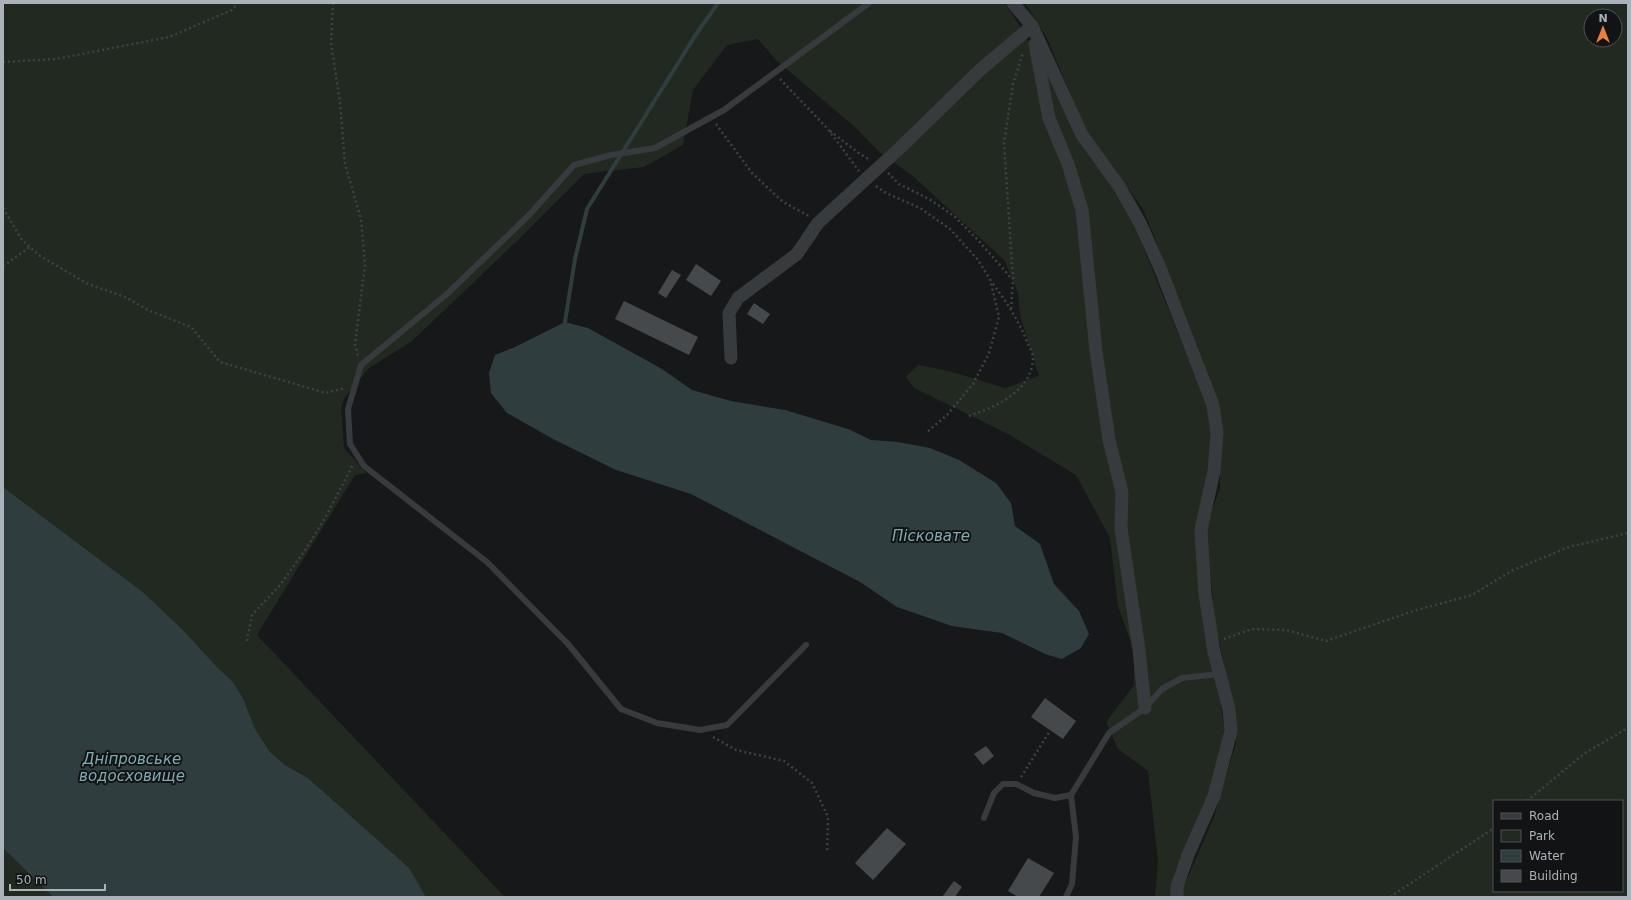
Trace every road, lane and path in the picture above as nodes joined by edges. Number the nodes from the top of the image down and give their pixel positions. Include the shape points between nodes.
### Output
1 (238, 3) edge
2 (333, 3) edge
3 (870, 3) edge
4 (1013, 3) edge
5 (1032, 26) junction
6 (1025, 48) dead end
7 (3, 62) edge
8 (774, 73) junction
9 (711, 117) junction
10 (827, 128) junction
11 (880, 165) junction
12 (865, 178) junction
13 (3, 208) edge
14 (818, 223) junction
15 (30, 247) junction
16 (3, 266) edge
17 (990, 279) junction
18 (1013, 280) junction
19 (1012, 309) junction
20 (731, 358) dead end
21 (361, 365) junction
22 (355, 385) junction
23 (969, 416) dead end
24 (927, 432) dead end
25 (358, 456) junction
26 (1628, 533) edge
27 (247, 641) dead end
28 (1212, 641) junction
29 (806, 645) dead end
30 (1220, 674) junction
31 (1145, 708) junction
32 (1628, 728) edge
33 (700, 730) junction
34 (1050, 731) dead end
35 (1016, 784) junction
36 (1071, 795) junction
37 (1529, 800) edge
38 (984, 818) dead end
39 (1493, 829) edge
40 (827, 853) dead end
41 (1066, 897) edge
42 (1176, 897) edge
43 (1390, 897) edge

1 - 7 path via 232,10 169,37 56,60
2 - 21 path via 331,43 340,102 345,164 361,219 365,265 355,344
3 - 8 lane
4 - 5 street
5 - 11 street via 980,70
5 - 28 street via 1082,135 1119,186 1140,223 1213,405 1217,433 1214,471 1201,530 1204,594
5 - 31 street via 1048,118 1068,164 1082,210 1096,351 1109,440 1122,492 1121,528
6 - 18 path via 1013,84 1004,143
8 - 9 lane
8 - 10 path
9 - 14 path via 752,173 784,202 806,213
9 - 21 lane via 655,148 574,165 529,216 447,294
10 - 11 path via 860,154
10 - 12 path
11 - 12 street
11 - 18 path via 898,184 954,216
12 - 14 street
12 - 17 path via 886,193 920,208 950,229 978,260
13 - 15 path via 22,240
14 - 20 street via 797,254 738,298 729,313
15 - 16 path
15 - 22 path via 40,256 88,284 125,297 150,311 191,327 220,362 326,393
17 - 19 path
17 - 24 path via 999,317 989,353 973,384 948,415
18 - 19 path
19 - 23 path via 1033,357 1030,376 1020,390 991,409
21 - 22 lane
22 - 25 lane via 348,409 350,444
25 - 27 path via 306,549 280,585 252,615
25 - 33 lane via 364,466 487,562 568,644 621,709 657,723
26 - 28 path via 1569,547 1513,570 1472,595 1413,611 1326,641 1286,630 1252,628 1225,639
28 - 30 street
29 - 33 lane via 728,725
30 - 31 lane via 1182,678 1162,689
30 - 42 street via 1231,731 1214,796 1188,855
31 - 36 lane via 1109,732
32 - 37 path via 1584,753
33 - 40 path via 736,750 784,761 812,783 828,818
34 - 35 path
35 - 36 lane via 1034,793 1055,798
35 - 38 lane via 1003,784 994,793
36 - 41 lane via 1076,837 1072,884
39 - 43 path

